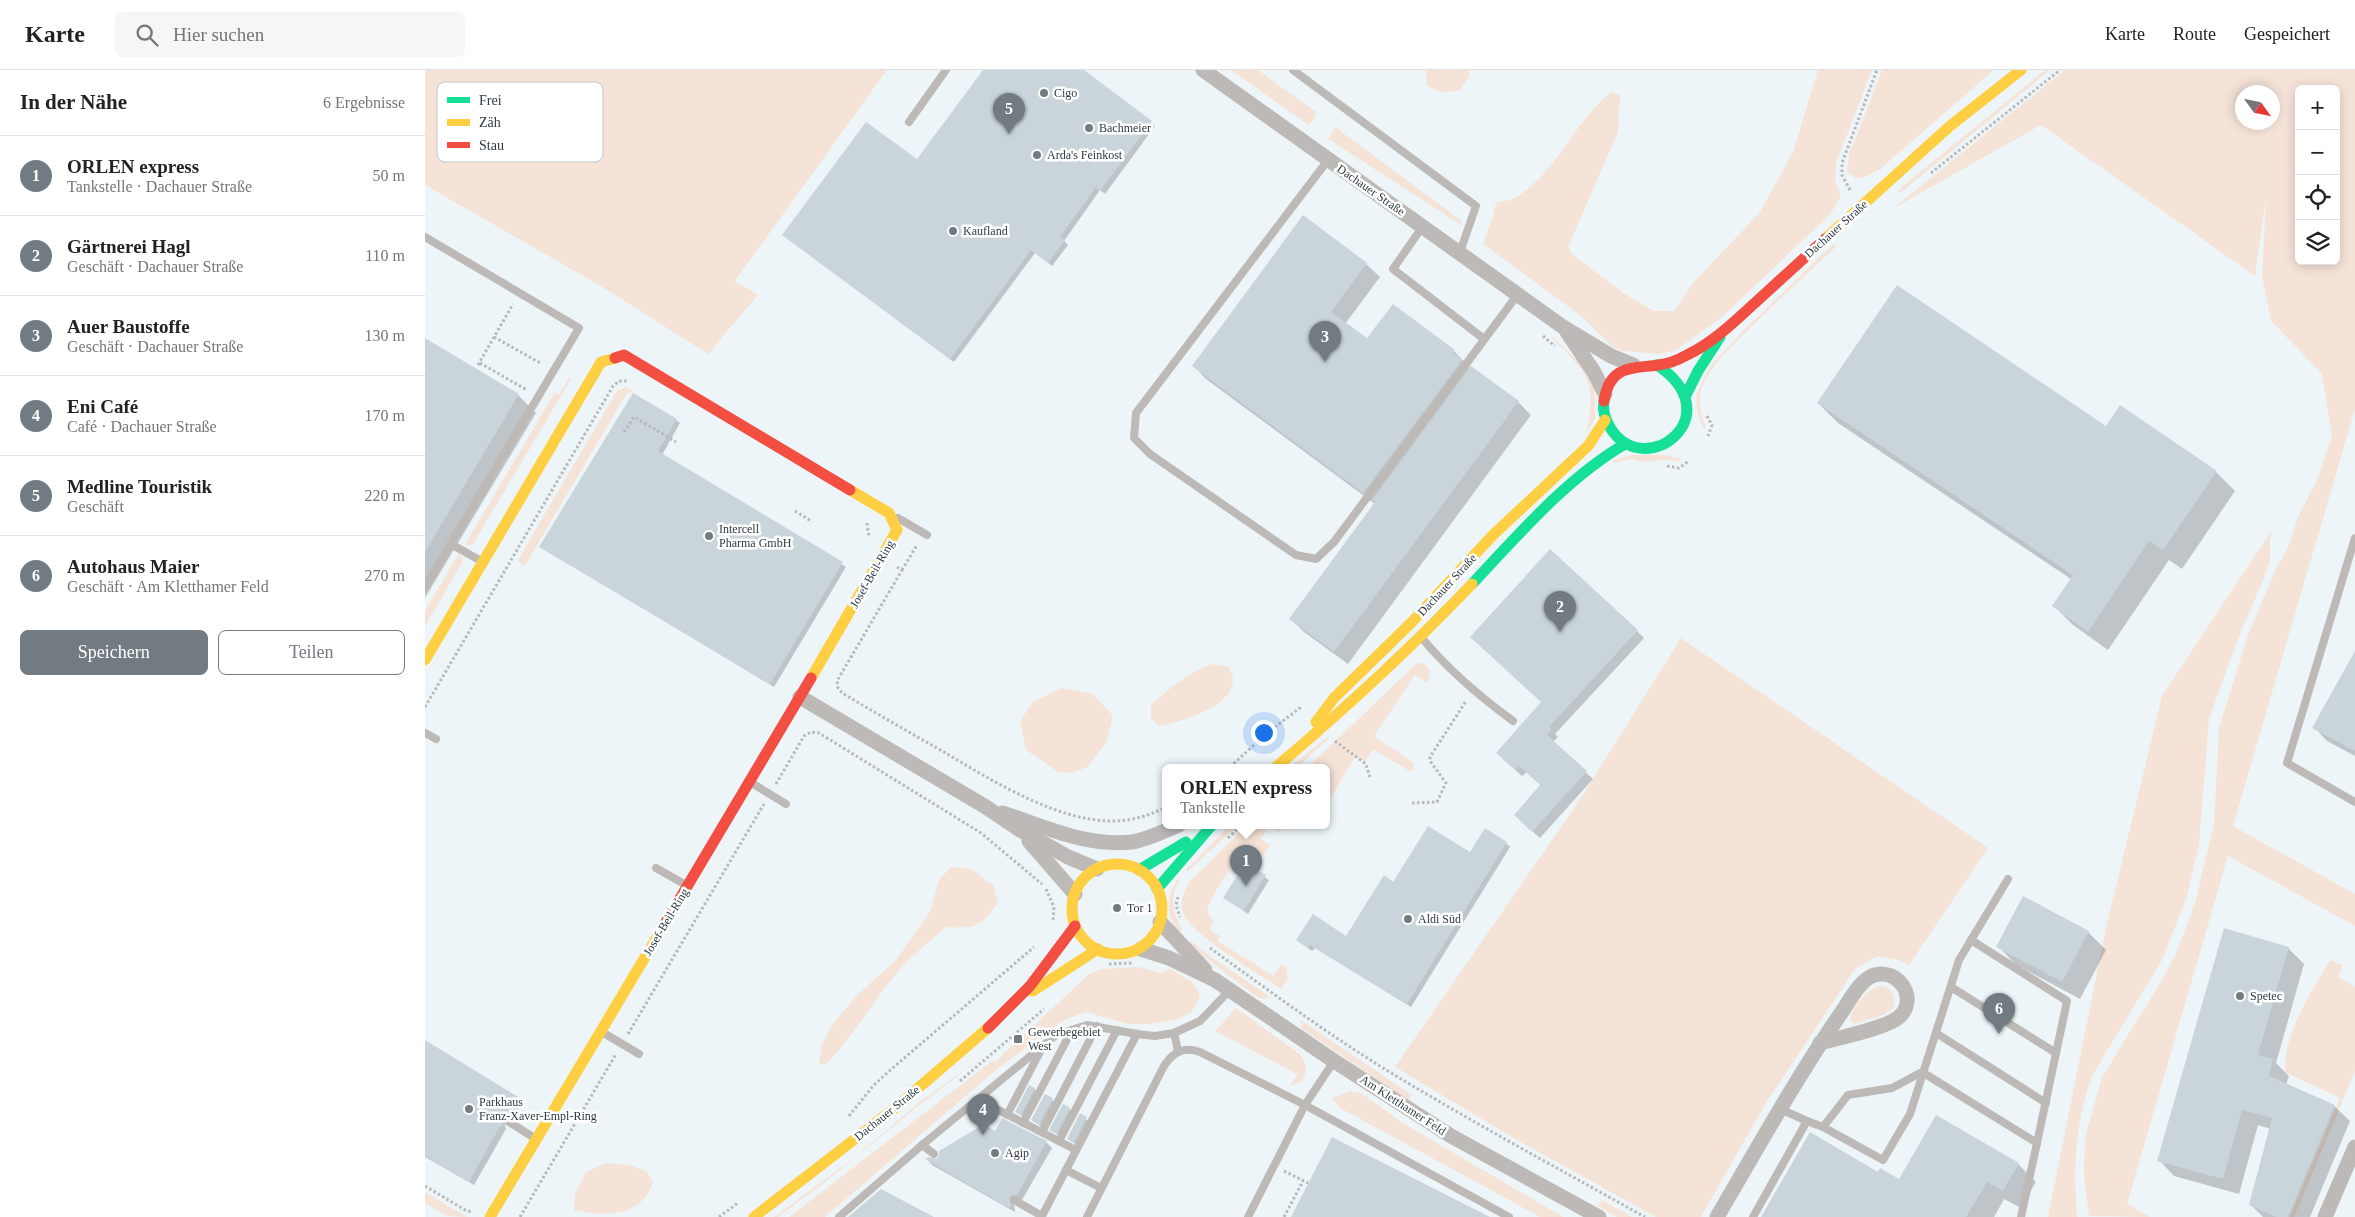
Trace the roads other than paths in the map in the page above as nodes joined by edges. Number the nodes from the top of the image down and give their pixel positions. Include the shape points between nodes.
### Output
1 (946, 70) edge
2 (1203, 70) edge
3 (1293, 70) edge
4 (2021, 70) edge
5 (909, 122) dead end
6 (1328, 160) junction
7 (1423, 226) junction
8 (425, 237) edge
9 (1460, 252) junction
10 (1518, 294) junction
11 (1563, 326) junction
12 (1723, 333) junction
13 (1485, 339) junction
14 (1633, 365) junction
15 (1657, 365) junction
16 (1605, 394) junction
17 (1686, 396) junction
18 (1605, 420) junction
19 (1625, 444) junction
20 (889, 513) junction
21 (925, 534) road end
22 (2355, 538) edge
23 (451, 544) junction
24 (483, 562) junction
25 (425, 587) edge
26 (1411, 623) junction
27 (1421, 637) junction
28 (425, 660) edge
29 (800, 698) junction
30 (1513, 721) dead end
31 (425, 733) edge
32 (436, 739) dead end
33 (1291, 754) junction
34 (1279, 764) edge
35 (750, 782) junction
36 (2355, 802) edge
37 (786, 804) dead end
38 (986, 807) junction
39 (1169, 829) edge
40 (1206, 829) edge
41 (1207, 829) edge
42 (1020, 830) junction
43 (656, 868) dead end
44 (1097, 869) junction
45 (1139, 870) junction
46 (2008, 879) dead end
47 (688, 886) junction
48 (1157, 889) junction
49 (1075, 894) junction
50 (1160, 922) junction
51 (1075, 926) junction
52 (1971, 940) junction
53 (1098, 949) junction
54 (1141, 949) junction
55 (1215, 980) junction
56 (1951, 987) junction
57 (1230, 990) junction
58 (1015, 1003) junction
59 (1097, 1026) junction
60 (1072, 1030) junction
61 (1117, 1030) junction
62 (601, 1031) junction
63 (1174, 1033) junction
64 (1936, 1033) junction
65 (1137, 1034) junction
66 (1820, 1043) junction
67 (1043, 1046) junction
68 (1178, 1051) junction
69 (2056, 1053) junction
70 (639, 1054) dead end
71 (1334, 1061) junction
72 (1922, 1072) junction
73 (979, 1100) junction
74 (2046, 1103) junction
75 (1305, 1105) junction
76 (1780, 1109) junction
77 (1007, 1115) junction
78 (506, 1120) dead end
79 (1807, 1121) junction
80 (1023, 1123) junction
81 (1823, 1127) junction
82 (1042, 1132) junction
83 (536, 1139) junction
84 (1059, 1141) junction
85 (2037, 1143) junction
86 (922, 1145) junction
87 (2355, 1147) edge
88 (1076, 1150) junction
89 (934, 1154) dead end
90 (1066, 1170) junction
91 (1101, 1188) junction
92 (1014, 1200) dead end
93 (490, 1217) edge
94 (754, 1217) edge
95 (839, 1217) edge
96 (1087, 1217) edge
97 (1248, 1217) edge
98 (1509, 1217) edge
99 (1599, 1217) edge
100 (1717, 1217) edge
101 (1753, 1217) edge
102 (2021, 1217) edge
103 (2325, 1217) edge

1 - 5 lane
2 - 6 street, Dachauer Straße
3 - 9 lane via 1476,206
4 - 12 street, Dachauer Straße via 1950,126
6 - 7 street, Dachauer Straße
6 - 13 lane via 1135,413 1134,438 1150,454 1296,555 1316,559 1334,542
7 - 9 street, Dachauer Straße
7 - 13 lane via 1393,269
8 - 23 lane via 579,328
9 - 10 street, Dachauer Straße
10 - 11 street, Dachauer Straße
10 - 13 lane
11 - 14 street, Dachauer Straße via 1611,356
11 - 16 street, Dachauer Straße
12 - 15 street, Dachauer Straße via 1684,356
12 - 17 street, Dachauer Straße
14 - 15 street, Dachauer Straße
14 - 16 street via 1615,377
15 - 17 street via 1679,381
16 - 18 street, Dachauer Straße
17 - 19 street, Dachauer Straße via 1686,420 1672,439 1653,448
18 - 19 street via 1610,430
18 - 26 street, Dachauer Straße via 1588,446 1493,535
19 - 27 street, Dachauer Straße via 1601,458 1524,528
20 - 21 lane
20 - 24 street via 624,355 601,362
20 - 29 street, Josef-Beil-Ring via 897,530
22 - 36 lane via 2287,763
23 - 24 lane
23 - 25 lane
24 - 28 street
26 - 27 lane
26 - 33 street, Dachauer Straße via 1334,698
27 - 30 lane via 1473,692
27 - 33 street, Dachauer Straße
29 - 35 street, Josef-Beil-Ring
29 - 38 street
31 - 32 lane
33 - 34 street, Dachauer Straße
35 - 37 lane
35 - 47 street, Josef-Beil-Ring
38 - 39 street via 1093,841 1133,842
38 - 42 street
40 - 45 street
41 - 48 street
42 - 44 street via 1067,857
42 - 49 street
43 - 47 lane
44 - 45 street via 1118,864
44 - 49 street via 1085,878
45 - 48 street
46 - 52 lane
47 - 62 street, Josef-Beil-Ring
48 - 50 street via 1161,905
49 - 51 street
50 - 54 street
50 - 55 street, Am Kletthamer Feld
51 - 53 street
51 - 58 street, Dachauer Straße
52 - 56 lane via 1959,960
52 - 69 lane via 2067,1002
53 - 54 street via 1120,953
53 - 58 street, Dachauer Straße
54 - 55 street, Am Kletthamer Feld via 1169,958
55 - 57 street, Am Kletthamer Feld
56 - 64 lane
56 - 69 lane
57 - 63 lane via 1199,1021
57 - 71 street, Am Kletthamer Feld
58 - 94 street, Dachauer Straße via 895,1108
59 - 60 lane via 1087,1024
59 - 61 lane
59 - 82 lane
60 - 67 lane via 1056,1035
60 - 80 lane
61 - 65 lane
61 - 84 lane
62 - 70 lane
62 - 83 street, Josef-Beil-Ring
63 - 65 lane
63 - 68 lane
64 - 72 lane
64 - 74 lane
65 - 88 lane
66 - 66 street via 1870,976 1890,975 1901,982 1907,1000 1899,1018
66 - 76 street
67 - 73 lane
67 - 77 lane
68 - 75 lane via 1200,1052
68 - 91 lane via 1165,1066
69 - 74 lane
71 - 75 lane
71 - 99 street, Am Kletthamer Feld via 1451,1136
72 - 81 lane via 1892,1088 1848,1095
72 - 81 lane via 1910,1114 1883,1160
72 - 85 lane
73 - 77 lane
73 - 86 lane
74 - 85 lane
75 - 97 lane
75 - 98 lane
76 - 79 lane
76 - 100 street
77 - 80 lane
78 - 83 lane
79 - 81 lane
79 - 101 lane
80 - 82 lane
82 - 84 lane
83 - 93 street, Josef-Beil-Ring
84 - 88 lane
85 - 102 lane
86 - 89 lane
86 - 95 lane
87 - 103 street
88 - 90 lane
90 - 91 lane
90 - 92 lane via 1042,1216
91 - 96 lane

